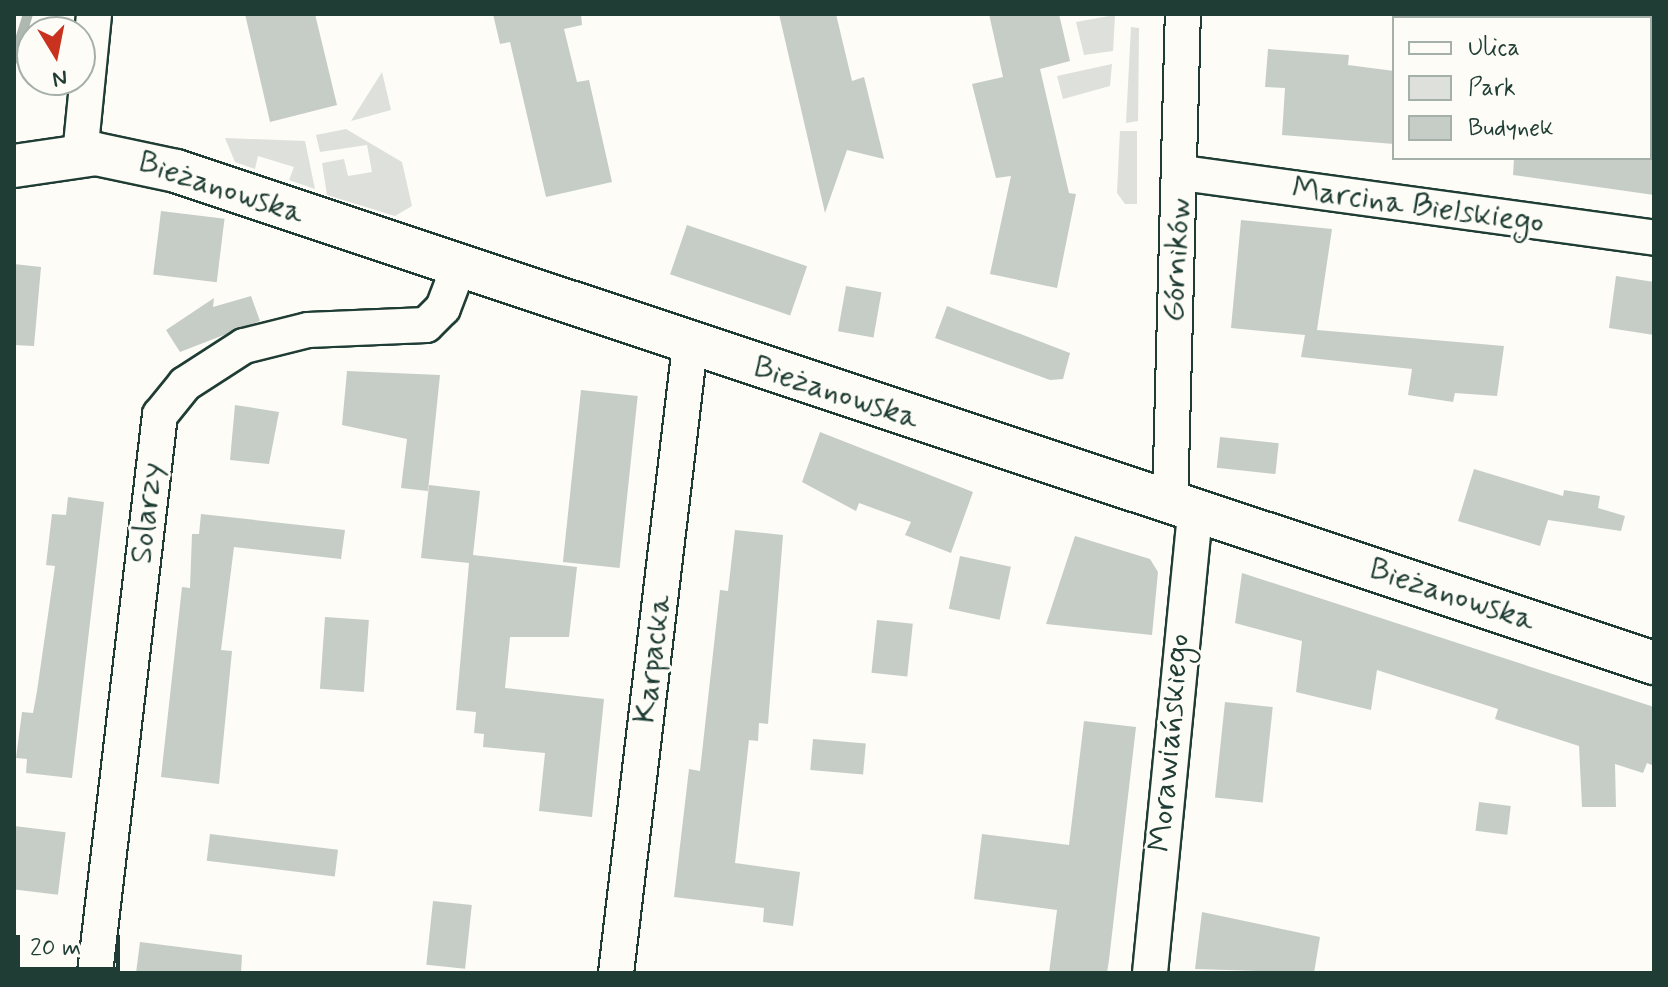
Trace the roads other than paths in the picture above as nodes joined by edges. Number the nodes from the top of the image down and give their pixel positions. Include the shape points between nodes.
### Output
1 (94, 14) edge
2 (1183, 14) edge
3 (80, 155) junction
4 (14, 166) edge
5 (1182, 173) junction
6 (1654, 238) edge
7 (459, 266) junction
8 (690, 346) junction
9 (1183, 510) junction
10 (1654, 663) edge
11 (95, 973) edge
12 (616, 973) edge
13 (1150, 973) edge

1 - 3 street
2 - 5 street, Górników
3 - 4 street, Bieżanowska
3 - 7 street, Bieżanowska via 148,162
5 - 6 street, Marcina Bielskiego
5 - 9 street, Górników
7 - 8 street, Bieżanowska
7 - 11 street, Solarzy via 443,308 426,325 308,330 244,346 185,384 160,415
8 - 9 street, Bieżanowska
8 - 12 street, Karpacka
9 - 10 street, Bieżanowska
9 - 13 street, Morawiańskiego

